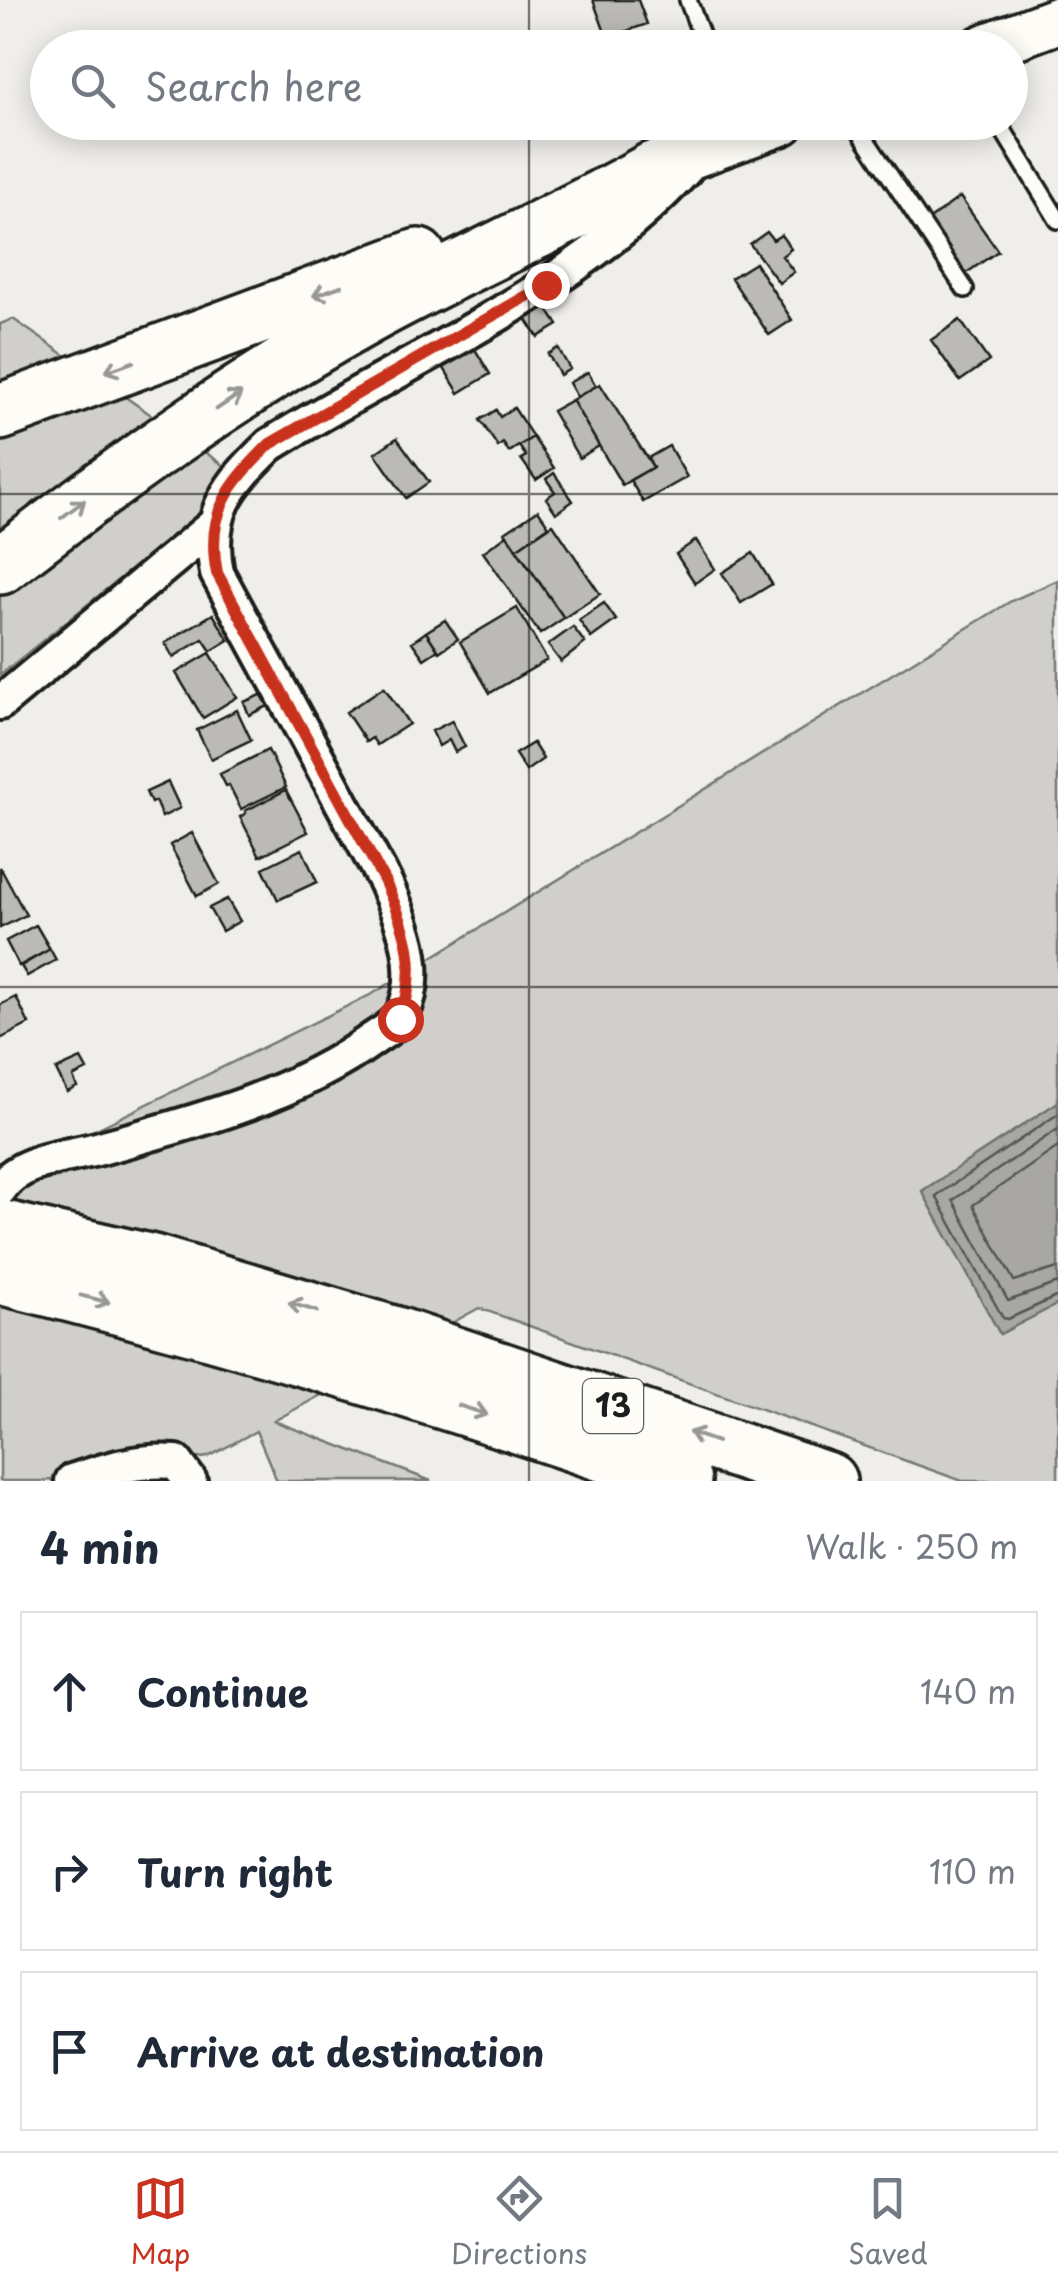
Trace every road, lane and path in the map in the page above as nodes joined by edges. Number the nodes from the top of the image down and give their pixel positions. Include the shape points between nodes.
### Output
1 (688, 0) edge
2 (1058, 20) edge
3 (699, 30) edge
4 (1028, 31) edge
5 (724, 140) edge
6 (866, 140) edge
7 (1009, 140) edge
8 (678, 160) junction
9 (1058, 220) edge
10 (966, 289) dead end
11 (0, 412) edge
12 (215, 524) junction
13 (0, 566) edge
14 (0, 703) edge
15 (0, 1189) edge
16 (0, 1228) edge
17 (0, 1276) edge
18 (183, 1472) edge
19 (72, 1481) edge
20 (684, 1481) edge
21 (828, 1481) edge

1 - 3 lane
2 - 4 main road
5 - 8 main road
6 - 10 lane
7 - 9 lane
8 -> 11 highway
8 - 12 street via 635,220 546,285 270,444 239,475
13 -> 8 highway via 148,454 285,364 460,266
12 - 14 street
12 - 15 street via 217,573 402,919 412,963 410,993 400,1019 288,1086 216,1115 39,1163
21 -> 16 highway, 13 via 396,1335 153,1263
17 -> 20 highway, 13 via 247,1339
18 - 19 street via 152,1460

